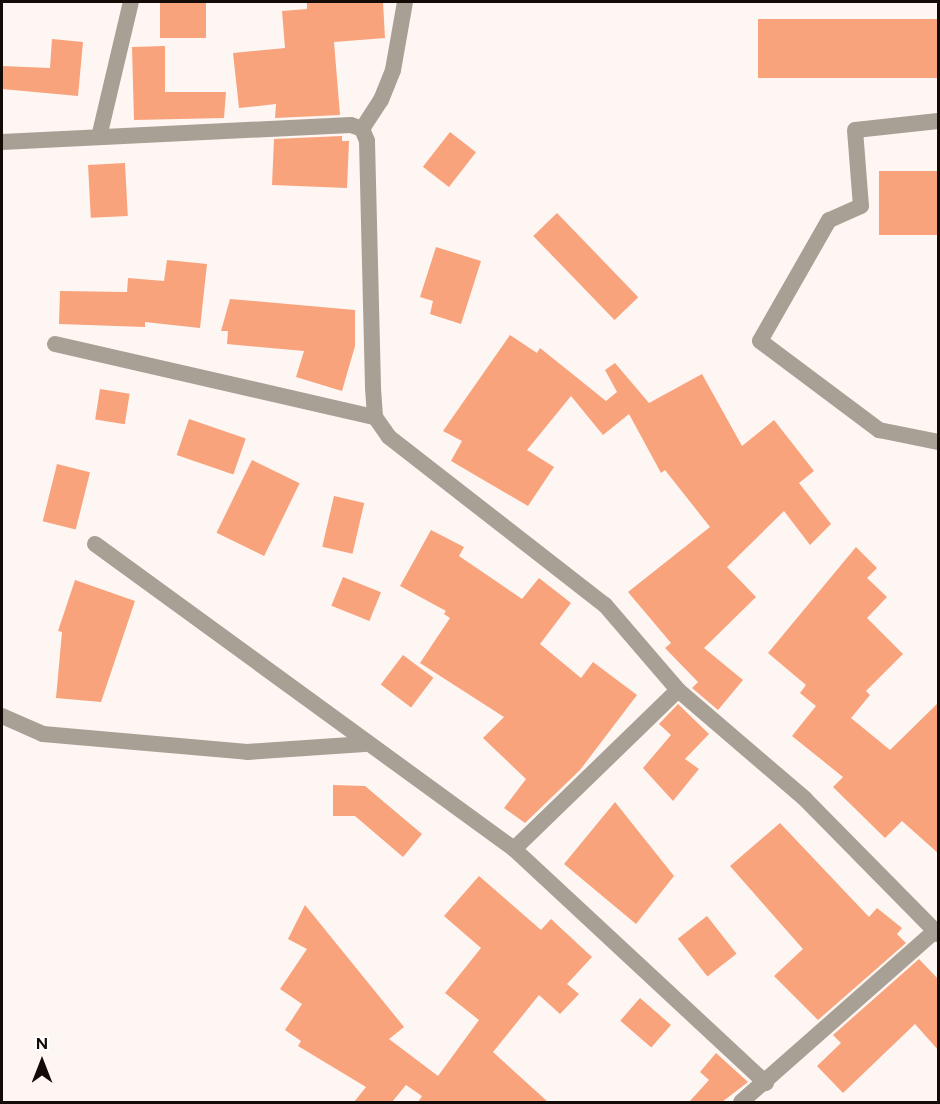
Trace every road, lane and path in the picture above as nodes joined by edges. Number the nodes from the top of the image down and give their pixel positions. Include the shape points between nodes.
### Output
1 (131, 2) edge
2 (405, 2) edge
3 (939, 121) edge
4 (362, 129) junction
5 (99, 137) junction
6 (2, 142) edge
7 (55, 344) dead end
8 (375, 417) junction
9 (939, 442) edge
10 (95, 544) dead end
11 (678, 690) junction
12 (2, 716) edge
13 (365, 744) junction
14 (514, 849) junction
15 (937, 933) edge
16 (766, 1083) junction
17 (741, 1102) edge

1 - 5 street
2 - 4 street via 393,70 381,100
3 - 9 street via 855,130 861,206 829,220 760,341 879,430
4 - 5 street via 351,125
4 - 8 street via 367,141
5 - 6 street
7 - 8 street
8 - 11 street via 406,453 604,605
10 - 13 street
11 - 14 street
11 - 15 street via 805,799
12 - 13 street via 43,734 247,752
13 - 14 street
14 - 16 street
15 - 16 street
16 - 17 street

